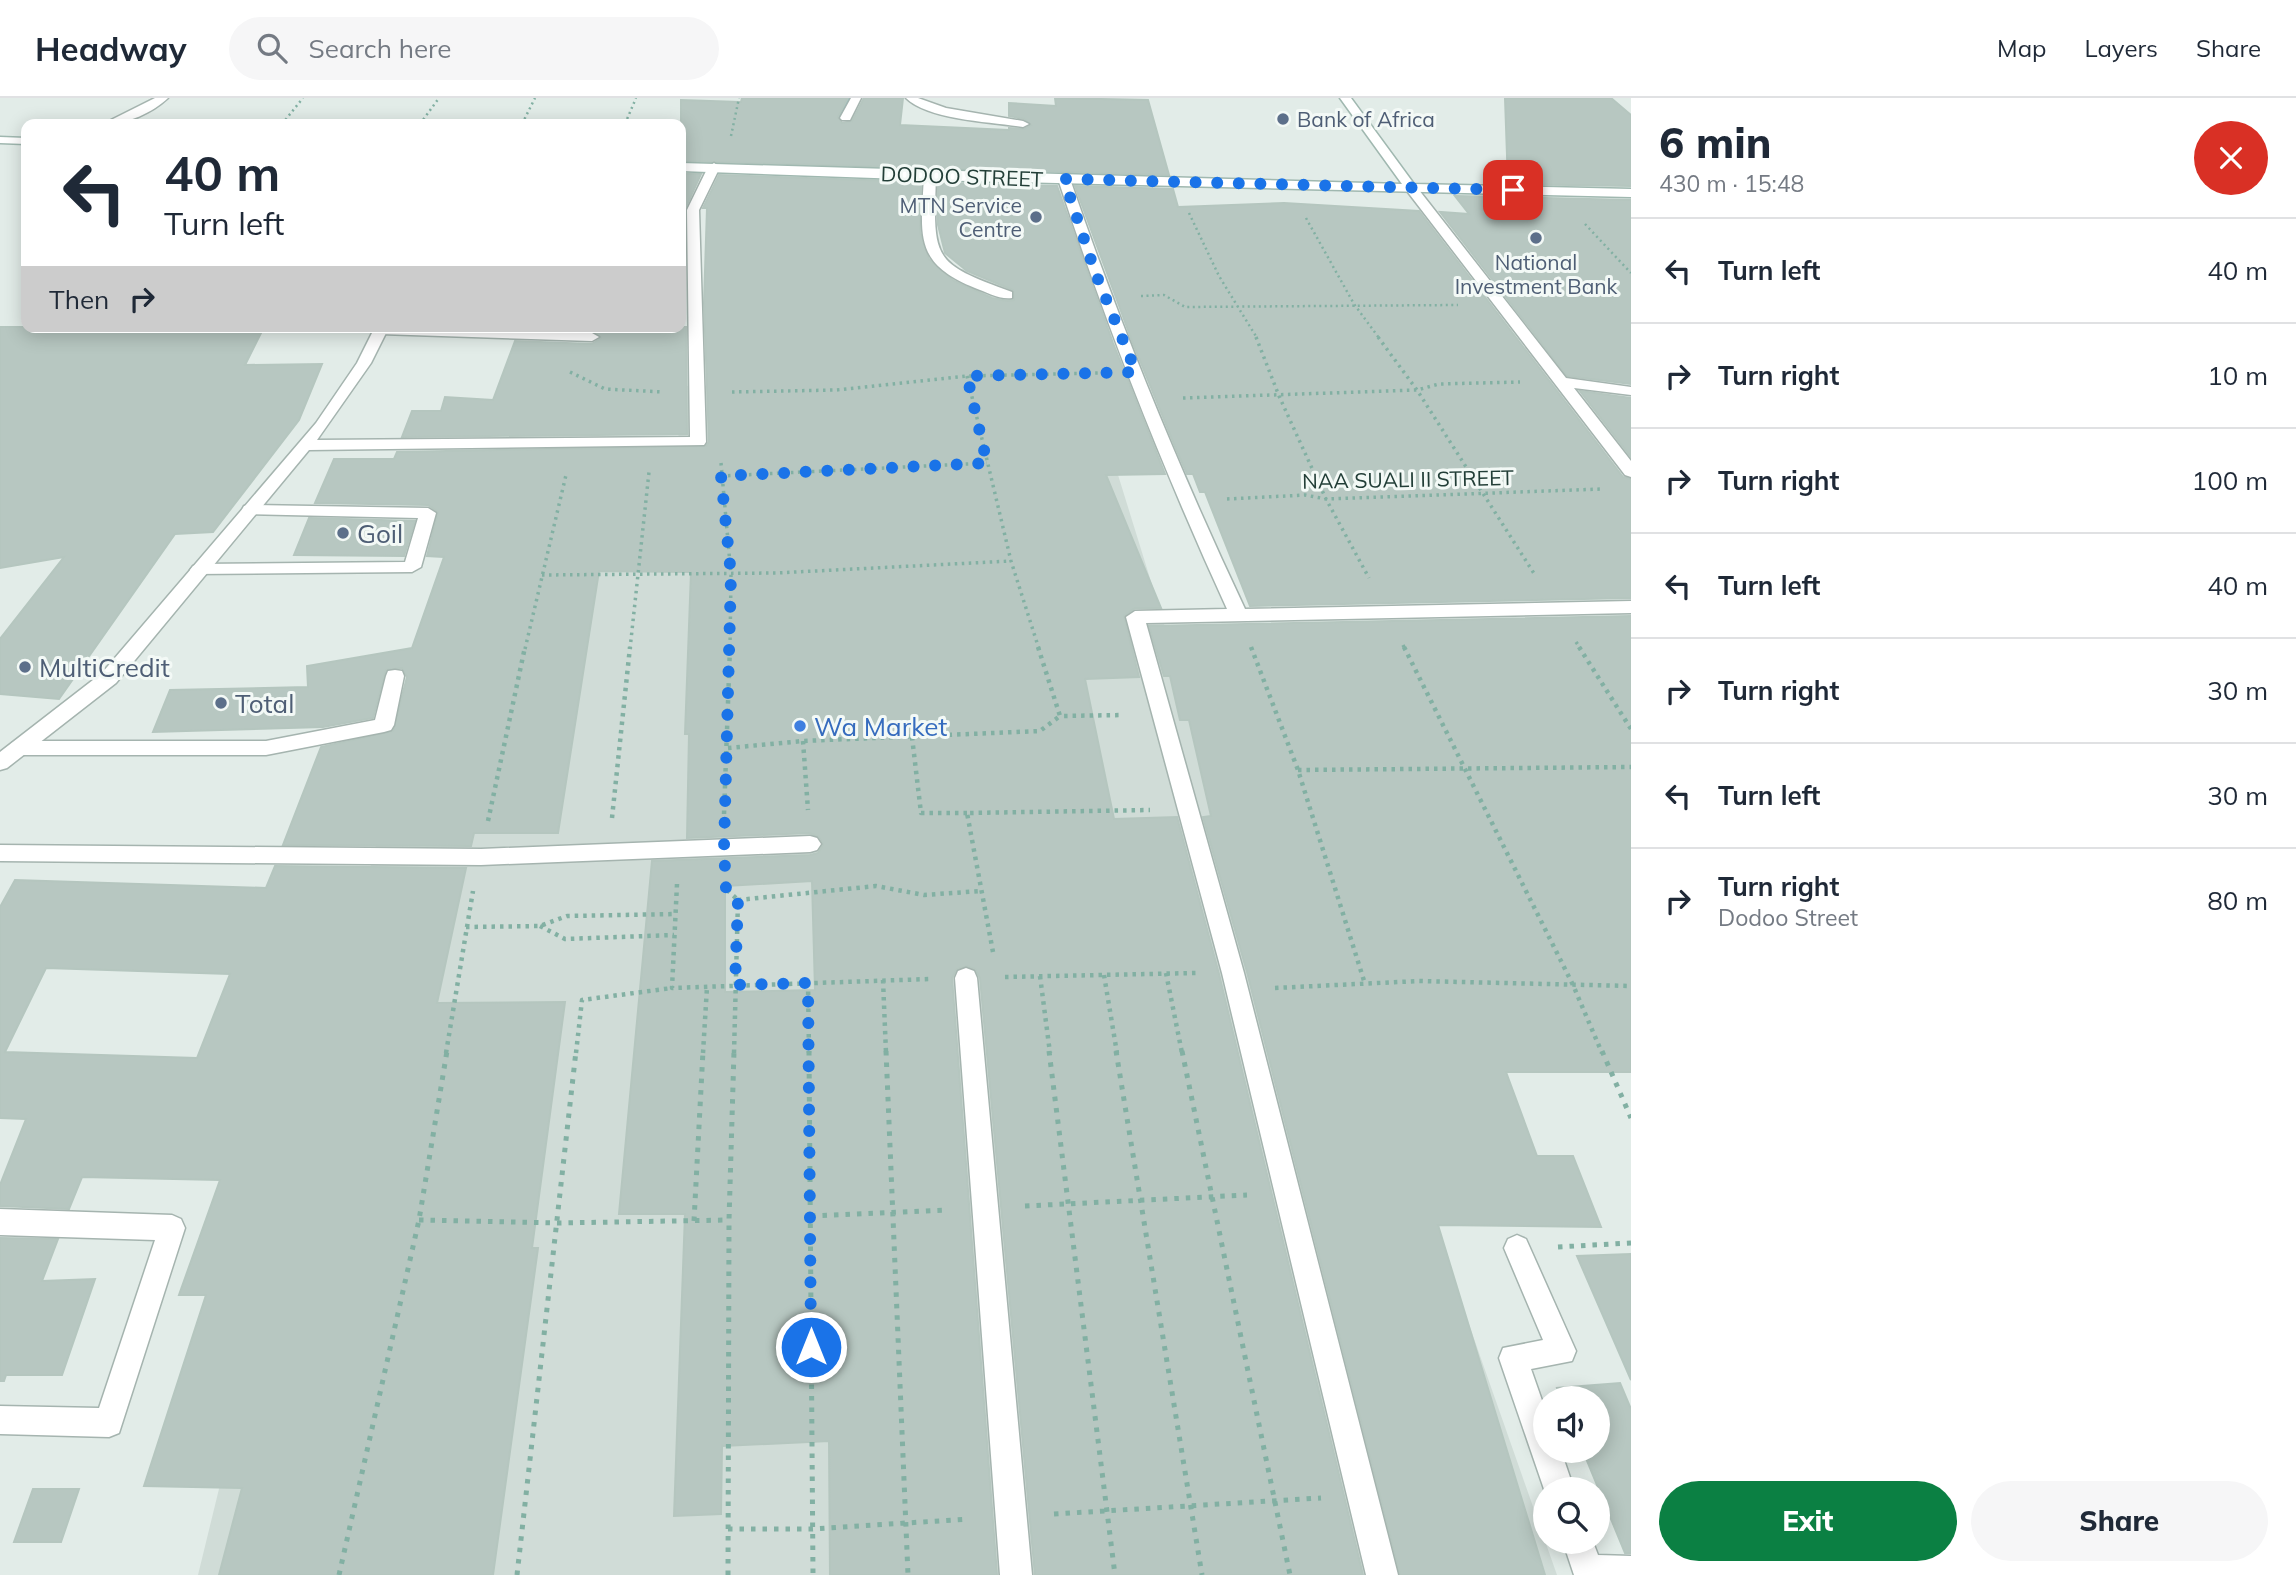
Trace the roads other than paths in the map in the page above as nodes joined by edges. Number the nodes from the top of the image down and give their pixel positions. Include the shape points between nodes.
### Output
1 (163, 98) edge
2 (856, 98) edge
3 (911, 98) edge
4 (1345, 98) edge
5 (846, 118) dead end
6 (122, 119) edge
7 (1023, 124) dead end
8 (0, 140) edge
9 (21, 141) edge
10 (686, 167) edge
11 (719, 167) junction
12 (930, 176) junction
13 (1064, 179) junction
14 (1411, 188) junction
15 (1631, 193) edge
16 (1007, 295) dead end
17 (379, 333) edge
18 (486, 333) edge
19 (592, 337) dead end
20 (1562, 382) junction
21 (1631, 391) edge
22 (304, 445) junction
23 (1631, 472) edge
24 (250, 510) junction
25 (199, 570) junction
26 (1631, 607) edge
27 (1238, 614) junction
28 (395, 676) dead end
29 (19, 748) junction
30 (0, 763) edge
31 (810, 844) dead end
32 (0, 853) edge
33 (966, 978) road end
34 (0, 1222) edge
35 (1517, 1248) road end
36 (1533, 1414) edge
37 (0, 1420) edge
38 (1585, 1562) edge
39 (1631, 1572) edge
40 (1016, 1575) edge
41 (1382, 1575) edge

1 - 6 street
2 - 5 street
3 - 7 street via 932,108
4 - 14 street
8 - 9 street
10 - 11 street, DODOO STREET
11 - 12 street, DODOO STREET
11 - 22 street via 693,210 698,442
12 - 13 street, DODOO STREET
12 - 16 street via 927,237 936,262 961,279
13 - 14 street, DODOO STREET
13 - 27 street via 1105,298 1186,501
14 - 15 street, DODOO STREET
14 - 20 street
17 - 22 street via 364,363
18 - 19 street
20 - 21 street
20 - 23 street
22 - 24 street
24 - 25 street
24 - 25 street via 428,513 412,568
25 - 29 street via 109,678
26 - 27 street
27 - 41 street via 1135,617 1233,973
28 - 29 street via 384,725 266,748
29 - 30 street
31 - 32 street via 481,857
33 - 40 street
34 - 37 street via 172,1228 109,1423
35 - 36 street via 1562,1352 1513,1359
38 - 39 street

